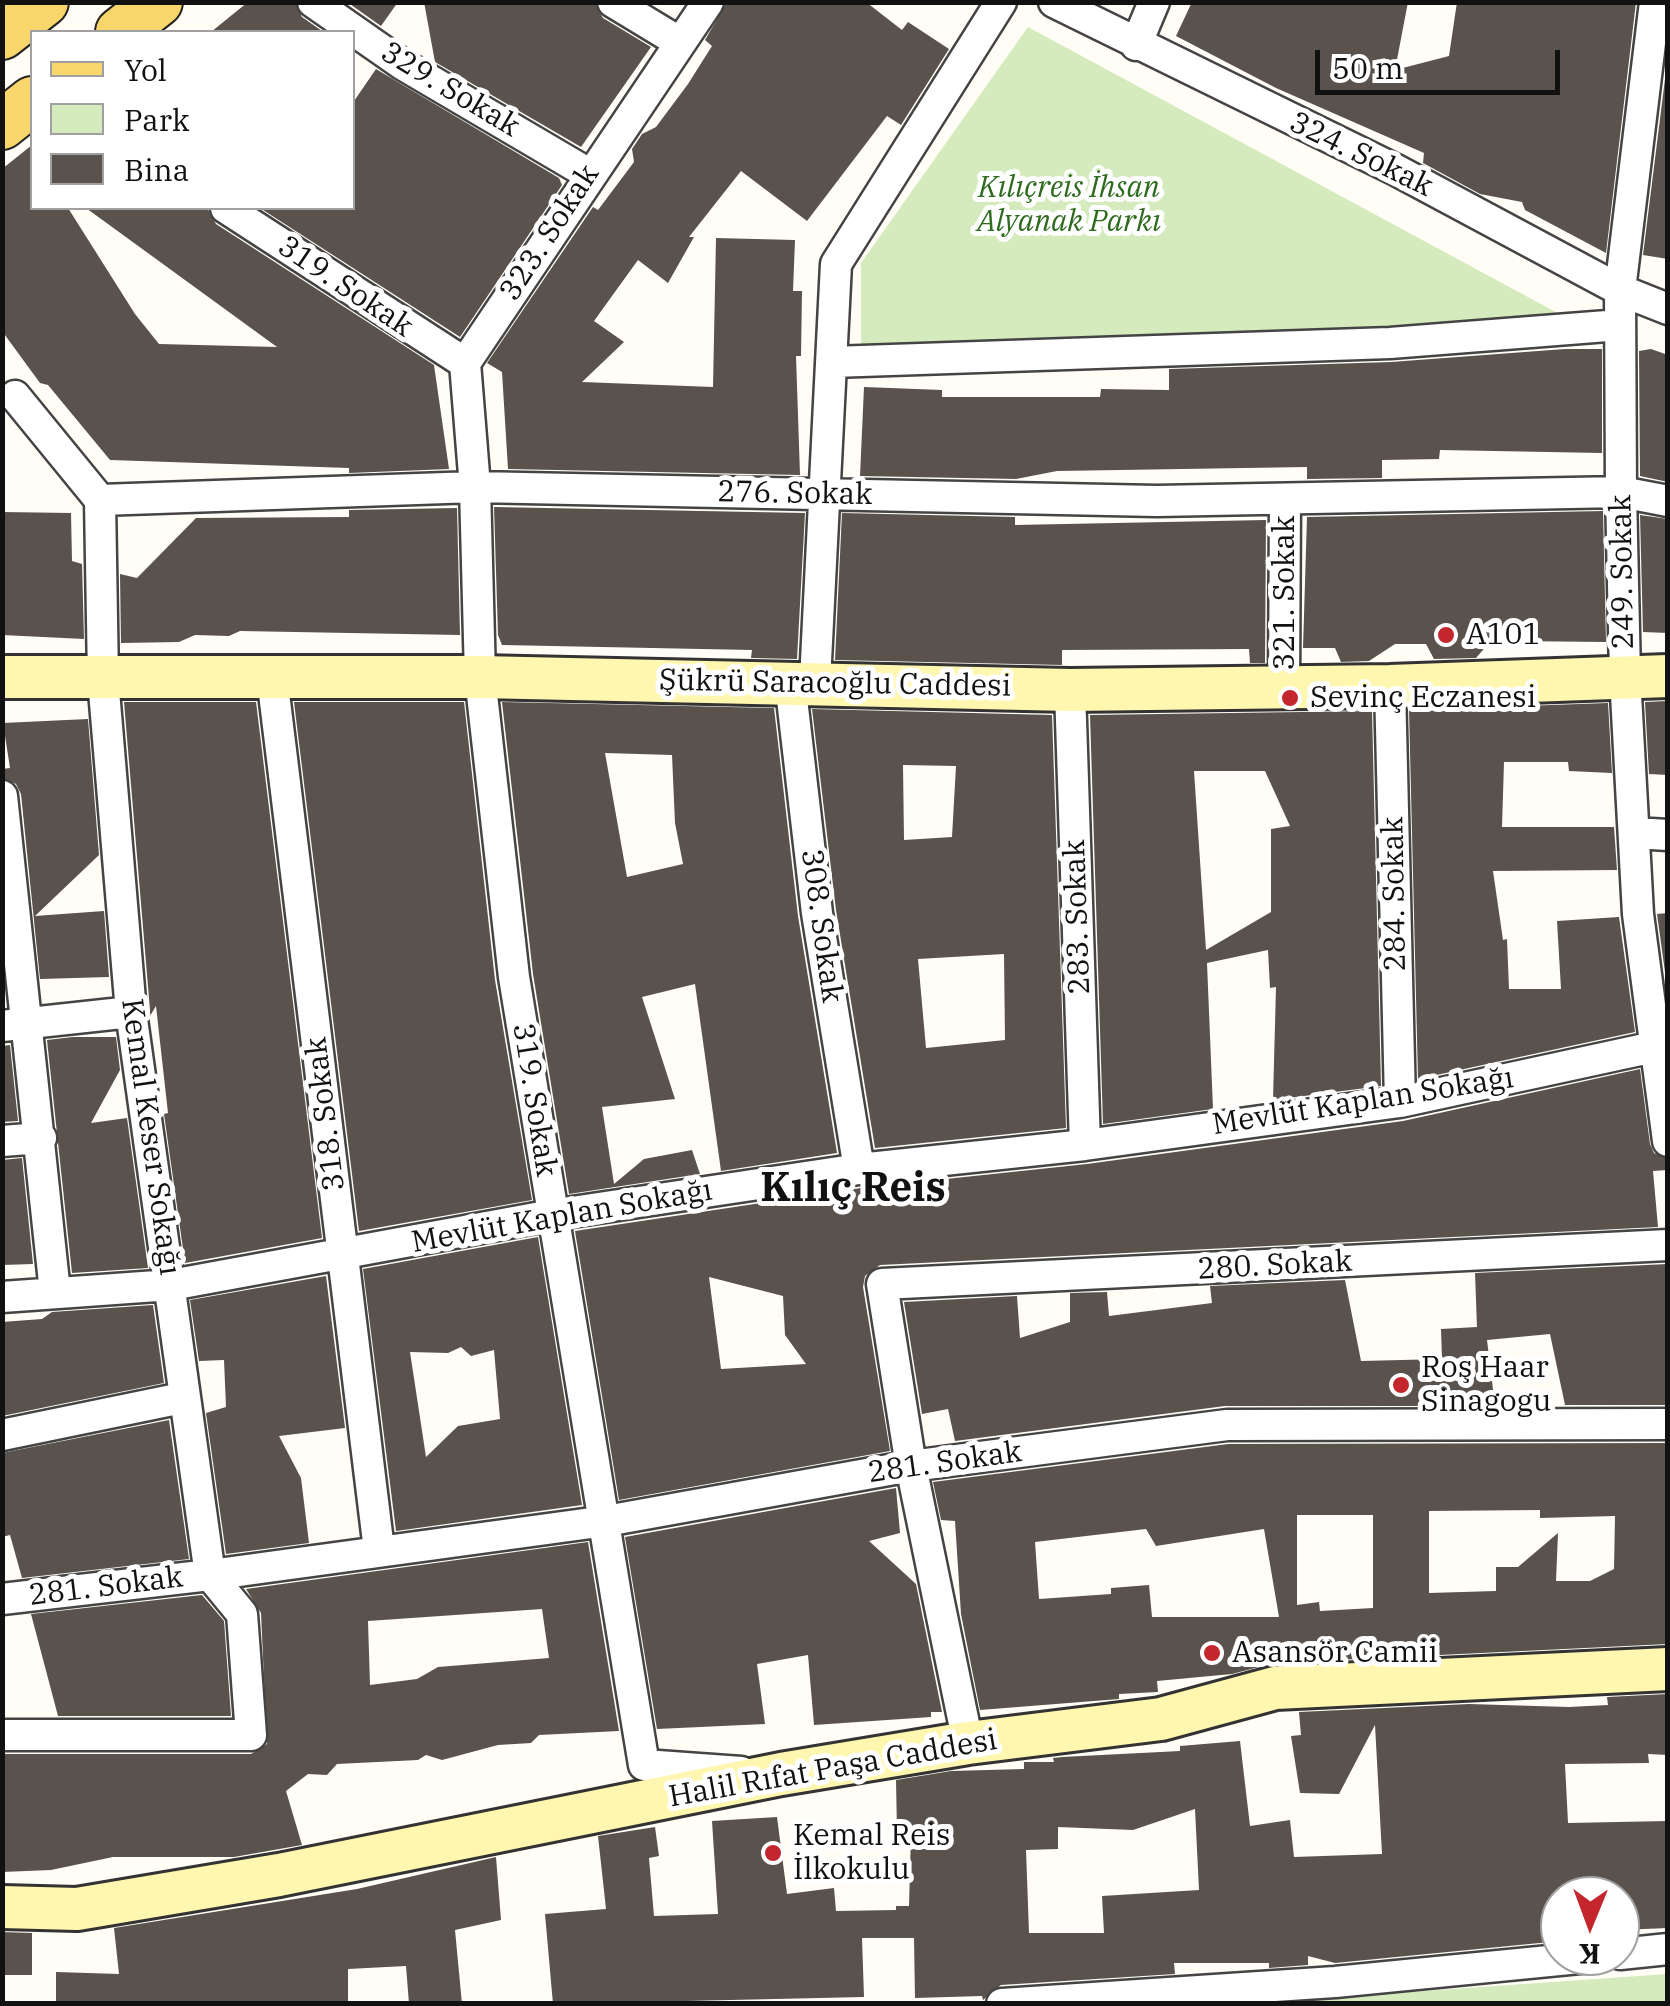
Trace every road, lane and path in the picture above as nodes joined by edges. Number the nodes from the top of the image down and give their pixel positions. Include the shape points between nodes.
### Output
1 (44, 2) edge
2 (158, 2) edge
3 (314, 2) edge
4 (613, 2) edge
5 (708, 2) edge
6 (1001, 2) edge
7 (1054, 2) edge
8 (1154, 2) edge
9 (1655, 2) edge
10 (123, 30) edge
11 (354, 30) edge
12 (355, 31) edge
13 (2, 34) edge
14 (678, 42) junction
15 (1136, 45) junction
16 (1659, 46) edge
17 (30, 103) edge
18 (2, 125) edge
19 (589, 174) junction
20 (229, 210) edge
21 (1620, 290) junction
22 (1668, 309) edge
23 (1620, 324) junction
24 (832, 362) junction
25 (465, 364) junction
26 (15, 396) dead end
27 (475, 487) junction
28 (1621, 492) junction
29 (822, 494) junction
30 (1285, 498) junction
31 (100, 500) junction
32 (1668, 501) edge
33 (1624, 676) junction
34 (1668, 676) edge
35 (2, 677) edge
36 (272, 677) junction
37 (480, 677) junction
38 (103, 678) junction
39 (802, 681) junction
40 (1284, 686) junction
41 (1390, 686) junction
42 (1070, 690) junction
43 (2, 796) edge
44 (1634, 833) junction
45 (1668, 835) edge
46 (131, 1012) junction
47 (14, 1026) edge
48 (1661, 1048) edge
49 (1400, 1102) junction
50 (41, 1138) junction
51 (2, 1141) edge
52 (1668, 1141) edge
53 (1085, 1145) junction
54 (860, 1169) junction
55 (552, 1215) junction
56 (1668, 1245) edge
57 (342, 1257) junction
58 (171, 1286) junction
59 (54, 1292) junction
60 (2, 1297) edge
61 (182, 1398) junction
62 (1668, 1424) edge
63 (2, 1435) edge
64 (910, 1466) junction
65 (606, 1521) junction
66 (379, 1550) junction
67 (220, 1574) junction
68 (2, 1598) edge
69 (1668, 1669) edge
70 (2, 1735) edge
71 (968, 1743) junction
72 (781, 1774) junction
73 (2, 1907) edge
74 (1668, 1948) edge
75 (1640, 1952) edge
76 (1540, 1962) edge
77 (1002, 2004) edge

1 - 13 main road
2 - 10 main road
3 - 11 street, 329. Sokak
4 - 14 street
5 - 14 street, 323. Sokak
6 - 24 street, 308. Sokak via 836,264
7 - 15 street, 324. Sokak
8 - 15 street
9 - 16 street, 249. Sokak
12 - 19 street, 329. Sokak
14 - 19 street, 323. Sokak
15 - 21 street, 324. Sokak via 1396,170
16 - 21 street, 249. Sokak
17 - 18 main road
19 - 25 street, 323. Sokak
20 - 25 street, 319. Sokak
21 - 22 street, 324. Sokak
21 - 23 street, 249. Sokak
23 - 24 street via 1390,343
23 - 28 street, 249. Sokak
24 - 29 street, 308. Sokak
25 - 27 street
26 - 31 street
27 - 29 street, 276. Sokak
27 - 31 street, 276. Sokak
27 - 37 street, 319. Sokak
28 - 30 street, 276. Sokak
28 - 32 street, 276. Sokak
28 - 33 street, 249. Sokak
29 - 30 street, 276. Sokak
29 - 39 street, 308. Sokak
30 - 40 street, 321. Sokak
31 - 38 street
33 - 34 street, Şükrü Saracoğlu Caddesi
33 - 41 street, Şükrü Saracoğlu Caddesi
33 - 44 street, 249. Sokak
35 - 38 street, Şükrü Saracoğlu Caddesi
36 - 37 street, Şükrü Saracoğlu Caddesi
36 - 38 street, Şükrü Saracoğlu Caddesi
36 - 57 street, 318. Sokak
37 - 39 street, Şükrü Saracoğlu Caddesi
37 - 55 street, 319. Sokak via 514,977
38 - 46 street, Kemal Keser Sokağı
39 - 42 street, Şükrü Saracoğlu Caddesi
39 - 54 street, 308. Sokak via 816,913
40 - 41 street, Şükrü Saracoğlu Caddesi
40 - 42 street, Şükrü Saracoğlu Caddesi
41 - 49 street, 284. Sokak
42 - 53 street, 283. Sokak
43 - 47 street
44 - 45 street
44 - 48 street, 249. Sokak via 1638,914
46 - 47 street
46 - 58 street, Kemal Keser Sokağı
47 - 50 street
48 - 49 street, Mevlüt Kaplan Sokağı
48 - 52 street, 249. Sokak
49 - 53 street, Mevlüt Kaplan Sokağı
50 - 51 street
50 - 59 street
53 - 54 street, Mevlüt Kaplan Sokağı
54 - 55 street, Mevlüt Kaplan Sokağı
55 - 57 street, Mevlüt Kaplan Sokağı
55 - 65 street, 319. Sokak
56 - 64 street, 280. Sokak via 882,1284
57 - 58 street, Mevlüt Kaplan Sokağı
57 - 66 street, 318. Sokak
58 - 59 street, Mevlüt Kaplan Sokağı
58 - 61 street, Kemal Keser Sokağı
59 - 60 street, Mevlüt Kaplan Sokağı
61 - 63 street
61 - 67 street, Kemal Keser Sokağı
62 - 64 street, 281. Sokak via 1227,1425
64 - 65 street, 281. Sokak
64 - 71 street
65 - 66 street, 281. Sokak
65 - 72 street, 319. Sokak via 644,1765
66 - 67 street, 281. Sokak
67 - 68 street, 281. Sokak
67 - 70 street via 242,1614 251,1735
69 - 71 street, Halil Rıfat Paşa Caddesi via 1275,1688 1161,1719
71 - 72 street, Halil Rıfat Paşa Caddesi
72 - 73 street, Halil Rıfat Paşa Caddesi via 242,1881 77,1909
74 - 75 street
76 - 77 street

